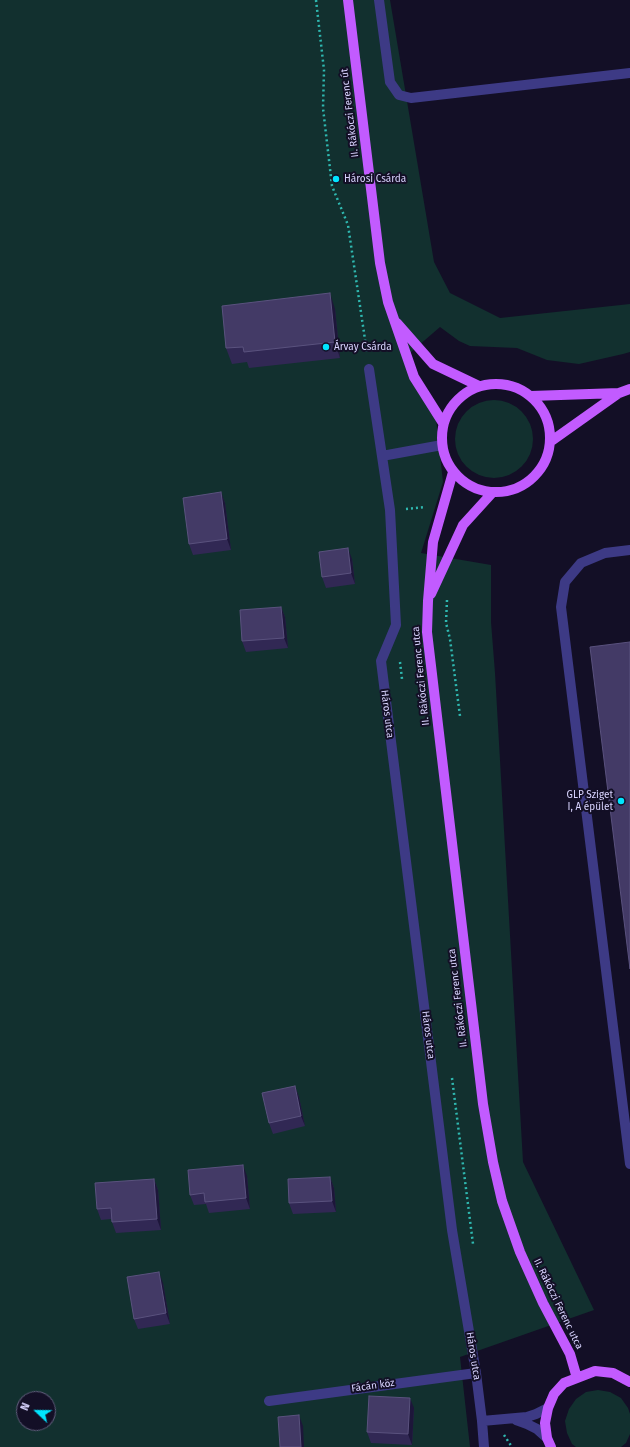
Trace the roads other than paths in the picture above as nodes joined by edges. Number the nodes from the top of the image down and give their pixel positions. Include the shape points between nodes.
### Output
1 (348, 0) edge
2 (379, 0) edge
3 (630, 73) edge
4 (392, 318) junction
5 (369, 369) road end
6 (479, 386) junction
7 (630, 389) edge
8 (619, 393) junction
9 (531, 396) junction
10 (443, 423) junction
11 (550, 442) junction
12 (442, 445) junction
13 (382, 456) junction
14 (453, 472) junction
15 (493, 492) junction
16 (630, 550) edge
17 (428, 600) junction
18 (630, 1164) edge
19 (476, 1373) junction
20 (577, 1378) junction
21 (630, 1382) edge
22 (269, 1401) dead end
23 (548, 1408) junction
24 (510, 1419) junction
25 (482, 1421) junction
26 (549, 1442) edge
27 (484, 1447) edge

1 - 4 main road, II. Rákóczi Ferenc út via 380,263
2 - 3 street via 390,82 399,95 411,98
4 - 6 main road via 433,364
4 - 10 main road via 414,378
5 - 13 street
6 - 9 main road via 497,384 515,387
6 - 10 main road via 464,394 451,407
7 - 8 main road
8 - 9 main road
8 - 11 main road
9 - 11 main road via 542,409 549,425
10 - 12 main road
11 - 15 main road via 546,459 537,473 525,484 510,491
12 - 13 street
12 - 14 main road
13 - 19 street, Háros utca via 390,510 396,625 381,661 452,1230
14 - 15 main road via 464,483 478,490
14 - 17 main road, II. Rákóczi Ferenc utca via 433,542
15 - 17 main road, II. Rákóczi Ferenc utca via 463,525
16 - 18 street via 605,553 581,563 565,582 560,607
17 - 20 main road, II. Rákóczi Ferenc utca via 427,632 446,797 483,1104 493,1162 502,1201 520,1252 570,1354
19 - 22 street, Fácán köz
19 - 25 street, Háros utca
20 - 21 main road via 595,1371 613,1373
20 - 23 main road via 564,1383 554,1394
23 - 24 street via 527,1417
23 - 26 main road via 545,1423
24 - 25 street
24 - 26 street via 537,1429
25 - 27 street, Háros utca

